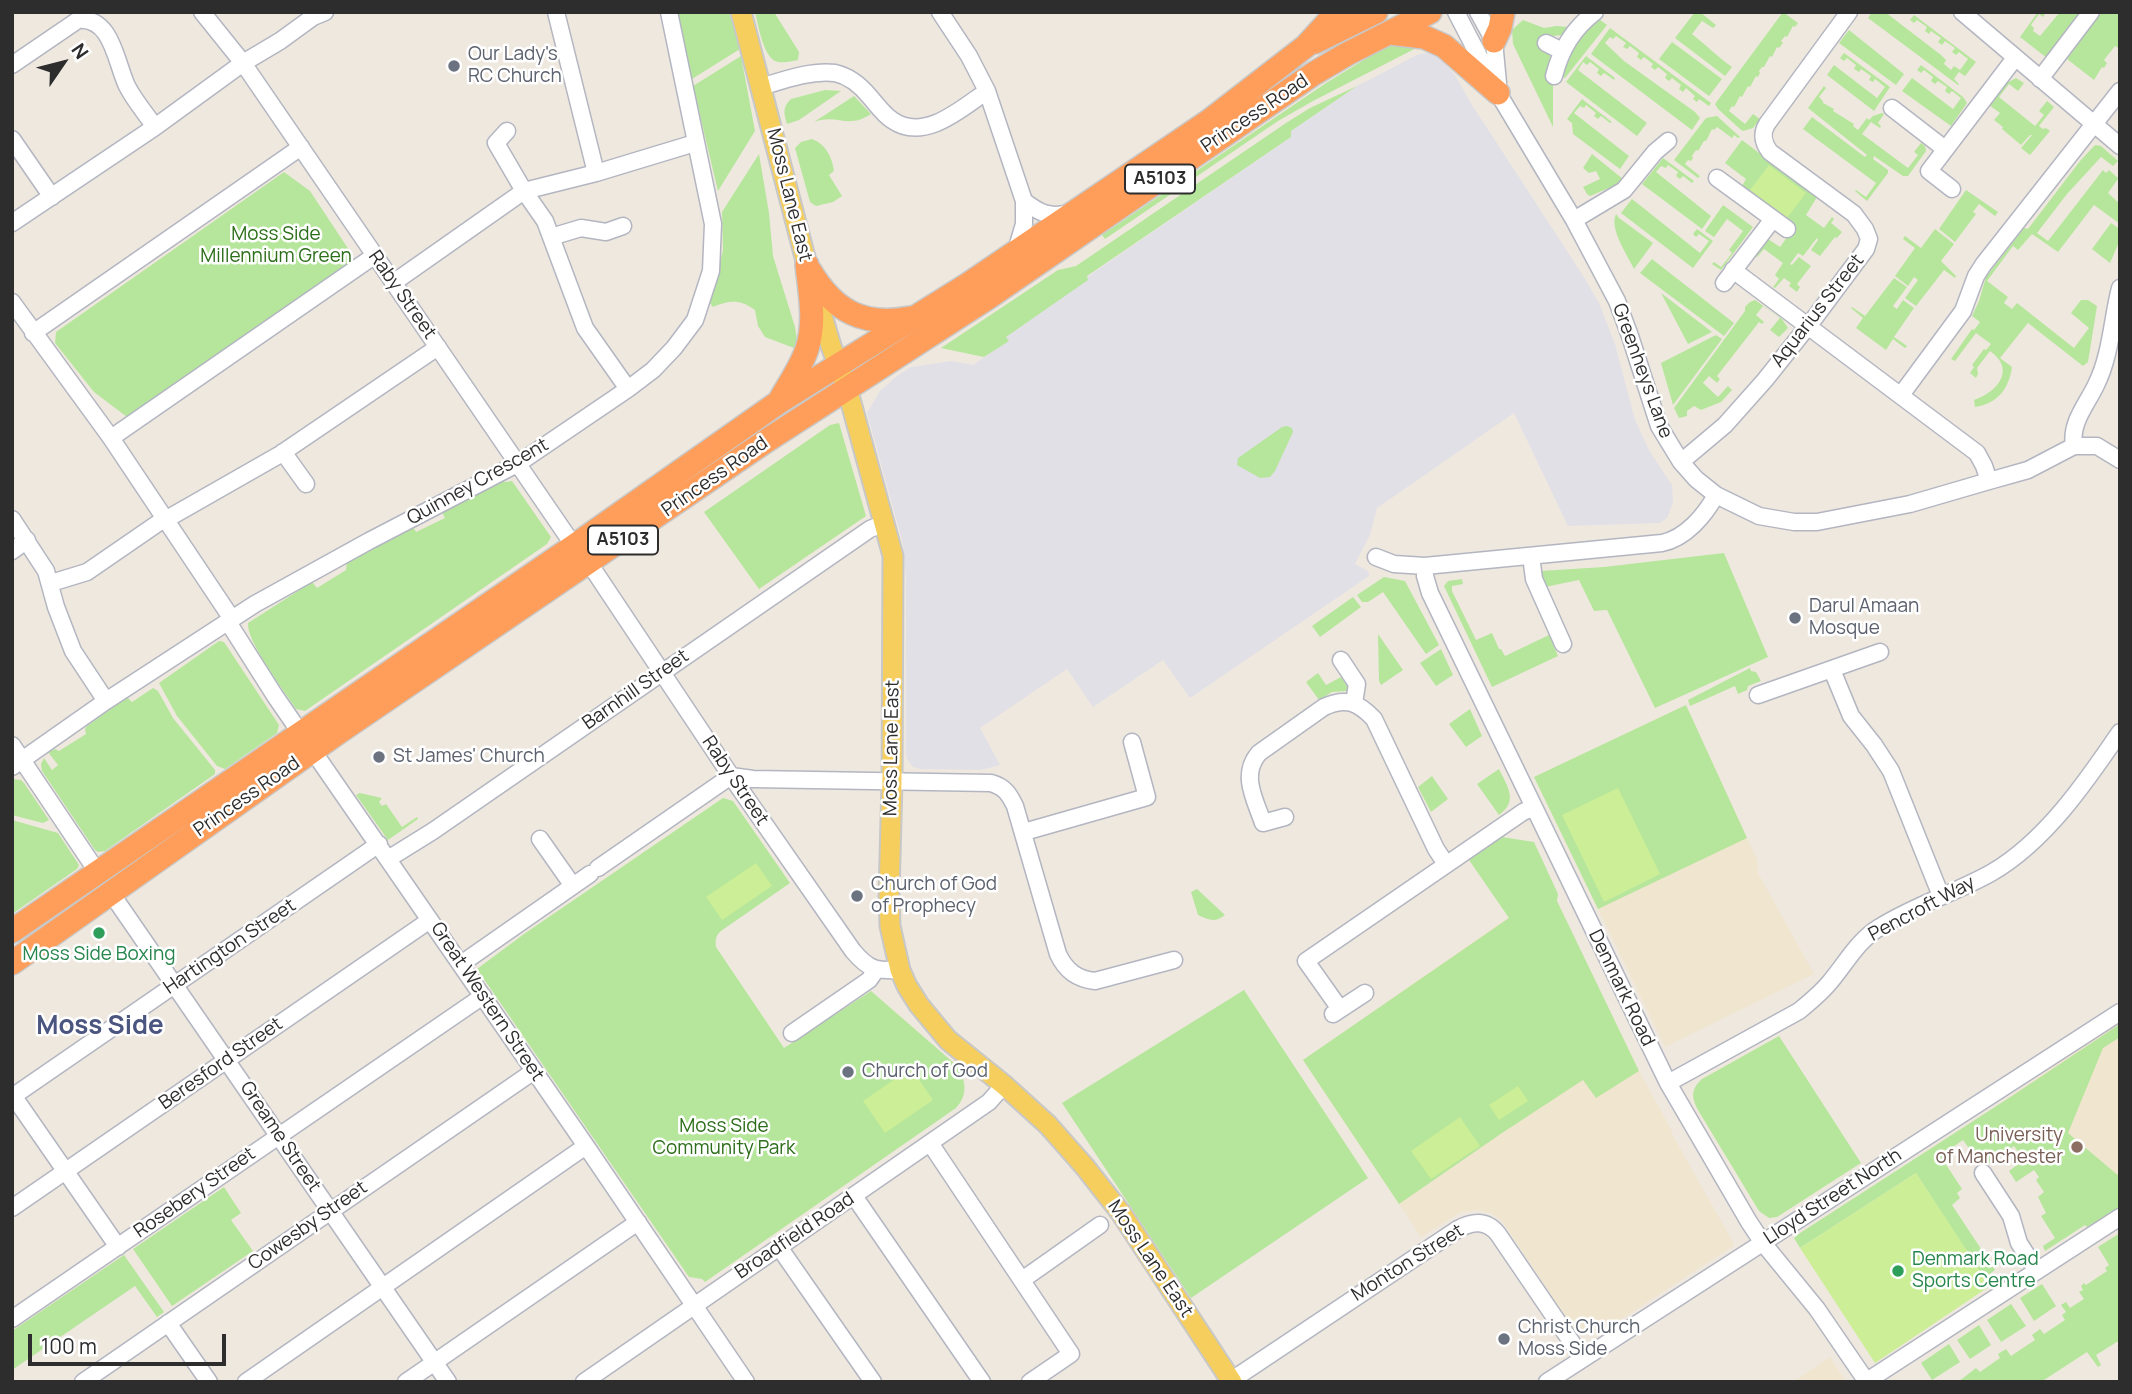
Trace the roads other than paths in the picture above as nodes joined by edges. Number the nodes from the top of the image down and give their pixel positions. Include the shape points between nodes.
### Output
1 (202, 12) edge
2 (556, 12) edge
3 (668, 12) edge
4 (741, 12) edge
5 (940, 12) edge
6 (1336, 12) edge
7 (1376, 12) edge
8 (1430, 12) edge
9 (1456, 12) edge
10 (1478, 12) edge
11 (1503, 12) edge
12 (1595, 12) edge
13 (1849, 12) edge
14 (1962, 12) edge
15 (2091, 12) edge
16 (316, 14) edge
17 (1390, 33) junction
18 (1493, 41) junction
19 (1546, 43) dead end
20 (1306, 46) junction
21 (1562, 51) junction
22 (2015, 58) junction
23 (243, 63) junction
24 (12, 65) edge
25 (1554, 76) dead end
26 (2040, 79) junction
27 (761, 87) junction
28 (988, 91) junction
29 (2120, 91) edge
30 (1498, 93) junction
31 (1892, 108) dead end
32 (2095, 124) junction
33 (155, 127) junction
34 (507, 131) dead end
35 (12, 139) edge
36 (1668, 141) dead end
37 (695, 144) junction
38 (2120, 146) edge
39 (301, 147) junction
40 (1945, 149) junction
41 (596, 173) junction
42 (1717, 178) dead end
43 (1952, 189) dead end
44 (523, 191) junction
45 (52, 197) junction
46 (1024, 201) junction
47 (1074, 212) junction
48 (1773, 219) junction
49 (1574, 220) junction
50 (12, 223) edge
51 (623, 226) dead end
52 (1787, 229) dead end
53 (606, 232) junction
54 (551, 237) junction
55 (612, 248) dead end
56 (1016, 251) junction
57 (374, 256) junction
58 (807, 265) junction
59 (393, 284) junction
60 (2119, 295) edge
61 (12, 302) edge
62 (918, 316) junction
63 (1807, 326) junction
64 (33, 333) junction
65 (438, 347) junction
66 (838, 365) junction
67 (628, 388) junction
68 (847, 388) junction
69 (1901, 395) junction
70 (779, 402) junction
71 (111, 438) junction
72 (2074, 446) junction
73 (283, 452) junction
74 (2120, 460) edge
75 (1681, 462) junction
76 (519, 463) junction
77 (1989, 481) junction
78 (306, 484) dead end
79 (1716, 495) junction
80 (12, 519) edge
81 (164, 519) junction
82 (885, 523) junction
83 (27, 540) junction
84 (12, 551) edge
85 (582, 555) junction
86 (1531, 556) junction
87 (1376, 557) dead end
88 (1425, 566) junction
89 (51, 583) junction
90 (230, 621) junction
91 (1563, 644) dead end
92 (1880, 652) dead end
93 (1341, 660) dead end
94 (1832, 670) junction
95 (662, 673) junction
96 (1758, 695) dead end
97 (106, 701) junction
98 (1354, 703) junction
99 (2120, 732) edge
100 (307, 742) junction
101 (1132, 742) dead end
102 (12, 745) edge
103 (17, 764) edge
104 (731, 776) junction
105 (892, 782) junction
106 (1534, 807) junction
107 (1285, 817) dead end
108 (1024, 832) junction
109 (540, 839) dead end
110 (379, 844) junction
111 (388, 859) junction
112 (1446, 864) junction
113 (98, 873) junction
114 (573, 886) junction
115 (111, 893) junction
116 (1941, 896) junction
117 (430, 920) junction
118 (12, 931) edge
119 (1174, 960) dead end
120 (12, 963) edge
121 (461, 964) junction
122 (876, 970) junction
123 (900, 970) junction
124 (174, 986) junction
125 (1364, 993) dead end
126 (483, 996) junction
127 (2120, 1012) edge
128 (792, 1033) dead end
129 (227, 1060) junction
130 (534, 1071) junction
131 (1668, 1083) junction
132 (1004, 1085) junction
133 (13, 1096) edge
134 (278, 1135) junction
135 (930, 1143) junction
136 (586, 1146) junction
137 (66, 1172) junction
138 (1983, 1173) dead end
139 (854, 1196) junction
140 (12, 1208) edge
141 (330, 1211) junction
142 (2120, 1217) edge
143 (638, 1222) junction
144 (1100, 1225) dead end
145 (1763, 1242) junction
146 (118, 1247) junction
147 (779, 1247) junction
148 (2036, 1271) junction
149 (1021, 1280) junction
150 (383, 1287) junction
151 (695, 1305) junction
152 (12, 1319) edge
153 (168, 1323) junction
154 (1583, 1359) junction
155 (435, 1363) junction
156 (1231, 1381) edge
157 (83, 1382) edge
158 (209, 1382) edge
159 (246, 1382) edge
160 (407, 1382) edge
161 (448, 1382) edge
162 (584, 1382) edge
163 (746, 1382) edge
164 (873, 1382) edge
165 (982, 1382) edge
166 (1030, 1382) edge
167 (1547, 1382) edge
168 (1867, 1382) edge

1 - 23 street, Raby Street
2 - 41 street
3 - 37 street, Quinney Crescent
4 - 27 main road, Moss Lane East
5 - 28 street
6 - 20 highway, Princess Road / A5103
7 - 20 highway
8 - 17 highway, Princess Road / A5103
9 - 30 street, Greenheys Lane
10 - 18 street, Greenheys Lane
11 - 18 highway
12 - 21 street via 1577,27
13 - 63 street, Aquarius Street via 1763,130 1770,152 1854,214 1869,239 1865,252
14 - 22 street
15 - 26 street
16 - 23 street
17 - 30 highway via 1424,37 1444,46
17 - 68 highway, Princess Road / A5103 via 1313,74 989,297
18 - 30 street, Greenheys Lane
19 - 21 street
20 - 47 highway, Princess Road / A5103 via 1209,121
21 - 25 street
22 - 26 street
22 - 40 street
23 - 33 street
23 - 39 street, Raby Street
24 - 33 street via 71,23 84,19 96,23 106,33 128,87
26 - 32 street
27 - 28 street via 807,75 838,74 862,88 892,120 917,128 944,119
27 - 58 main road, Moss Lane East
28 - 46 street
29 - 32 street
30 - 49 street, Greenheys Lane
31 - 40 street
32 - 38 street
32 - 69 street via 1983,265 1963,311
33 - 45 street
34 - 44 street via 496,144
35 - 45 street
36 - 49 street via 1624,190
37 - 41 street
37 - 67 street, Quinney Crescent via 713,224 711,271 695,320 653,370
39 - 57 street, Raby Street
39 - 64 street
40 - 43 street via 1929,171
41 - 44 street
42 - 48 street
44 - 54 street via 545,220
44 - 59 street
45 - 50 street
46 - 47 street via 1055,216
46 - 56 street via 1024,224
47 - 56 highway, Princess Road / A5103
48 - 52 street
48 - 63 street via 1728,277
49 - 75 street, Greenheys Lane via 1617,301 1659,426
51 - 53 street
53 - 54 street via 581,228
53 - 55 street
54 - 67 street via 585,328
56 - 62 highway, Princess Road / A5103
57 - 59 street, Raby Street
57 - 71 street
58 - 62 highway via 828,296 853,313 884,321
58 - 66 main road, Moss Lane East
58 - 70 highway via 811,328 807,350
59 - 65 street, Raby Street
60 - 72 street via 2098,382 2072,432
61 - 64 street, Great Western Street
62 - 66 highway, Princess Road / A5103
63 - 69 street
63 - 75 street, Aquarius Street via 1725,425
64 - 71 street, Great Western Street
65 - 73 street
65 - 76 street, Raby Street
66 - 68 main road, Moss Lane East
66 - 70 highway, Princess Road / A5103
67 - 76 street, Quinney Crescent
68 - 82 main road, Moss Lane East
68 - 85 highway, Princess Road / A5103
69 - 77 street via 1977,453
70 - 85 highway, Princess Road / A5103
71 - 81 street, Great Western Street
72 - 74 street via 2097,446
72 - 77 street, Greenheys Lane via 2028,470
73 - 78 street
73 - 81 street
75 - 79 street, Greenheys Lane
76 - 85 street, Raby Street
76 - 90 street, Quinney Crescent via 369,541
77 - 79 street, Greenheys Lane via 1910,504 1817,522 1759,516
79 - 86 street via 1704,514 1666,542
80 - 83 street
81 - 89 street via 87,572
81 - 90 street, Great Western Street
82 - 95 street, Barnhill Street via 875,525
82 - 105 main road, Moss Lane East via 894,579
83 - 84 street
83 - 89 street
85 - 95 street, Raby Street
85 - 100 highway, Princess Road / A5103
86 - 88 street
86 - 91 street via 1534,579
87 - 88 street via 1394,564
88 - 106 street, Denmark Road via 1430,593
89 - 97 street via 73,652
90 - 97 street, Quinney Crescent
90 - 100 street, Great Western Street via 251,662
92 - 94 street
93 - 98 street via 1357,684
94 - 96 street
94 - 116 street via 1852,716 1891,771
95 - 104 street, Raby Street
95 - 111 street, Barnhill Street
97 - 103 street, Quinney Crescent
98 - 107 street via 1336,702 1324,708 1252,761 1249,778 1263,823
98 - 112 street via 1374,719
99 - 116 street, Pencroft Way via 2055,819 1994,871
100 - 110 street, Great Western Street
100 - 113 highway, Princess Road / A5103
100 - 115 highway, Princess Road / A5103
101 - 108 street via 1147,797
102 - 103 street
103 - 113 street
104 - 105 street
104 - 114 street
104 - 122 street, Raby Street via 853,951
105 - 108 street via 1001,786 1015,806
105 - 123 main road, Moss Lane East via 890,915
106 - 112 street
106 - 131 street, Denmark Road
108 - 119 street via 1058,954 1069,971 1095,981
109 - 114 street
110 - 111 street, Great Western Street
110 - 124 street, Hartington Street
111 - 117 street, Great Western Street
112 - 125 street via 1306,961 1336,1012
113 - 118 highway, Princess Road / A5103
114 - 121 street
115 - 120 highway, Princess Road / A5103
115 - 124 street, Greame Street
116 - 131 street, Pencroft Way via 1879,927 1798,1011
117 - 121 street, Great Western Street
117 - 129 street, Beresford Street
121 - 126 street, Great Western Street
122 - 123 street
122 - 128 street via 869,980
123 - 132 main road, Moss Lane East via 919,1005 948,1040
124 - 129 street, Greame Street
124 - 133 street, Hartington Street
126 - 130 street, Great Western Street
126 - 134 street, Rosebery Street
127 - 145 street, Lloyd Street North
129 - 134 street, Greame Street
129 - 137 street, Beresford Street
130 - 136 street, Great Western Street
130 - 141 street, Cowesby Street
131 - 145 street, Denmark Road
132 - 135 street, Broadfield Road
132 - 156 main road, Moss Lane East via 1048,1125 1114,1203
133 - 137 street
134 - 141 street, Greame Street
134 - 146 street, Rosebery Street
135 - 139 street, Broadfield Road
135 - 149 street
136 - 143 street, Great Western Street
136 - 150 street
137 - 140 street, Beresford Street
137 - 146 street
138 - 148 street via 2005,1194 2019,1243
139 - 147 street, Broadfield Road
139 - 165 street
141 - 150 street, Greame Street
141 - 153 street, Cowesby Street
142 - 148 street
143 - 151 street, Great Western Street
143 - 155 street
144 - 149 street
145 - 154 street, Lloyd Street North
145 - 168 street, Denmark Road
146 - 152 street, Rosebery Street
147 - 151 street, Broadfield Road
147 - 164 street
148 - 168 street
149 - 166 street via 1071,1354
150 - 155 street, Greame Street
150 - 159 street
151 - 162 street, Broadfield Road
151 - 163 street, Great Western Street
153 - 157 street, Cowesby Street
153 - 158 street
154 - 156 street, Monton Street via 1498,1234 1488,1225 1472,1223
154 - 167 street, Lloyd Street North
155 - 160 street
155 - 161 street, Greame Street

